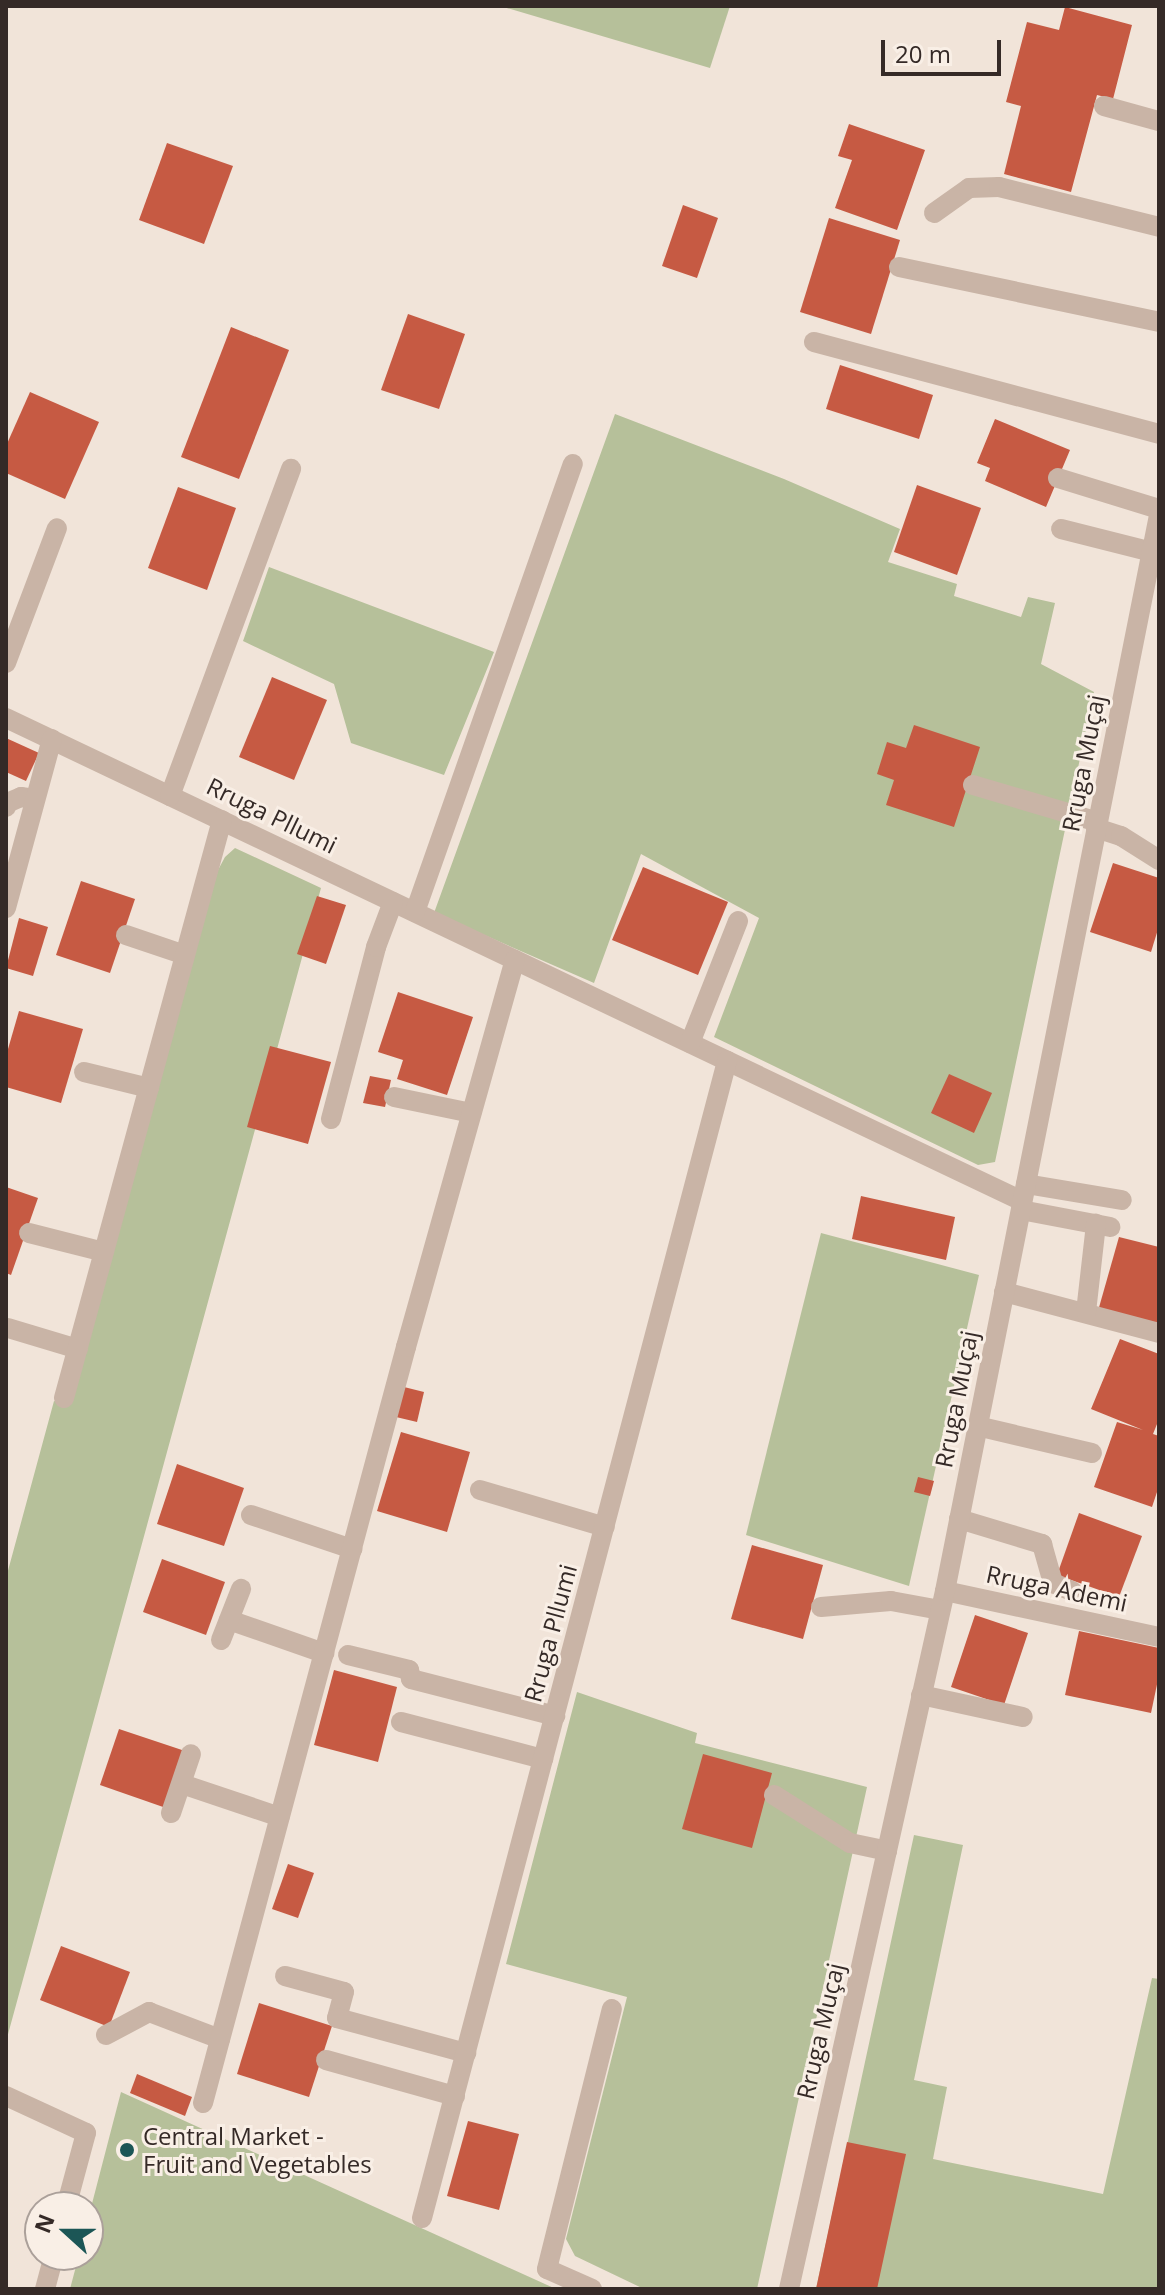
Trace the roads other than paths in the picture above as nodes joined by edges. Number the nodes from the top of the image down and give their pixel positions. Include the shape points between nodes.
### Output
1 (1104, 106) dead end
2 (1159, 121) edge
3 (934, 213) dead end
4 (1159, 227) edge
5 (899, 267) dead end
6 (1159, 322) edge
7 (814, 342) dead end
8 (1159, 434) edge
9 (573, 464) dead end
10 (291, 469) dead end
11 (1058, 478) dead end
12 (1159, 509) edge
13 (1159, 515) edge
14 (57, 528) dead end
15 (1061, 529) dead end
16 (1152, 552) junction
17 (6, 663) edge
18 (6, 718) edge
19 (52, 739) junction
20 (973, 785) dead end
21 (170, 796) junction
22 (35, 799) junction
23 (6, 807) edge
24 (222, 820) junction
25 (1097, 825) junction
26 (1159, 860) edge
27 (393, 902) junction
28 (6, 908) edge
29 (415, 912) junction
30 (738, 921) dead end
31 (126, 935) dead end
32 (185, 955) junction
33 (515, 960) junction
34 (690, 1043) junction
35 (727, 1061) junction
36 (84, 1072) dead end
37 (149, 1088) junction
38 (394, 1097) dead end
39 (471, 1113) junction
40 (331, 1119) dead end
41 (1023, 1198) junction
42 (1122, 1200) dead end
43 (29, 1233) dead end
44 (104, 1252) junction
45 (1004, 1292) junction
46 (1086, 1312) junction
47 (8, 1328) edge
48 (1159, 1333) edge
49 (78, 1349) junction
50 (64, 1398) dead end
51 (977, 1426) junction
52 (1092, 1453) dead end
53 (480, 1490) dead end
54 (251, 1515) dead end
55 (959, 1519) junction
56 (605, 1527) junction
57 (352, 1549) junction
58 (241, 1589) dead end
59 (1072, 1591) dead end
60 (943, 1600) junction
61 (821, 1607) dead end
62 (229, 1620) junction
63 (1159, 1637) edge
64 (221, 1640) dead end
65 (324, 1653) junction
66 (348, 1655) dead end
67 (921, 1695) junction
68 (555, 1716) junction
69 (1023, 1717) dead end
70 (401, 1722) dead end
71 (191, 1754) dead end
72 (543, 1759) junction
73 (182, 1784) junction
74 (774, 1795) dead end
75 (171, 1813) dead end
76 (280, 1817) junction
77 (887, 1851) junction
78 (285, 1976) dead end
79 (612, 2009) dead end
80 (106, 2035) dead end
81 (220, 2039) junction
82 (466, 2053) junction
83 (326, 2060) dead end
84 (6, 2096) edge
85 (455, 2096) junction
86 (203, 2103) dead end
87 (70, 2191) edge
88 (422, 2218) dead end
89 (592, 2289) edge
90 (789, 2289) edge

1 - 2 street
3 - 4 street via 969,188 999,187
5 - 6 street
7 - 8 street
9 - 29 street
10 - 21 street
11 - 12 street
13 - 16 street, Rruga Muçaj
14 - 17 street
15 - 16 street
16 - 25 street, Rruga Muçaj
18 - 19 street, Rruga Pllumi
19 - 21 street, Rruga Pllumi
19 - 22 street
20 - 25 street
21 - 24 street, Rruga Pllumi
22 - 23 street via 21,797
22 - 28 street
24 - 27 street, Rruga Pllumi
24 - 32 street
25 - 26 street
25 - 41 street, Rruga Muçaj
27 - 29 street, Rruga Pllumi
27 - 40 street
29 - 33 street, Rruga Pllumi
30 - 34 street
31 - 32 street
32 - 37 street
33 - 34 street, Rruga Pllumi
33 - 39 street
34 - 35 street, Rruga Pllumi
35 - 41 street, Rruga Pllumi
35 - 56 street, Rruga Pllumi
36 - 37 street
37 - 44 street
38 - 39 street
39 - 57 street
41 - 42 street
41 - 45 street, Rruga Muçaj
41 - 46 street via 1103,1226
43 - 44 street
44 - 49 street
45 - 46 street
45 - 51 street, Rruga Muçaj
46 - 48 street
47 - 49 street
49 - 50 street
51 - 52 street
51 - 55 street, Rruga Muçaj
53 - 56 street
54 - 57 street
55 - 59 street via 1042,1544 1053,1583
55 - 60 street, Rruga Muçaj
56 - 68 street, Rruga Pllumi
57 - 65 street
58 - 62 street
60 - 61 street, Rruga Ademi
60 - 63 street, Rruga Ademi
60 - 67 street, Rruga Muçaj
62 - 64 street
62 - 65 street
65 - 76 street
66 - 68 street via 409,1670 411,1679
67 - 69 street
67 - 77 street, Rruga Muçaj
68 - 72 street, Rruga Pllumi
70 - 72 street
71 - 73 street
72 - 82 street, Rruga Pllumi
73 - 75 street
73 - 76 street
74 - 77 street via 850,1843
76 - 81 street
77 - 90 street, Rruga Muçaj
78 - 82 street via 344,1992 337,2018
79 - 89 street via 547,2269
80 - 81 street via 149,2012
81 - 86 street
82 - 85 street, Rruga Pllumi
83 - 85 street
84 - 87 street via 86,2133
85 - 88 street, Rruga Pllumi

